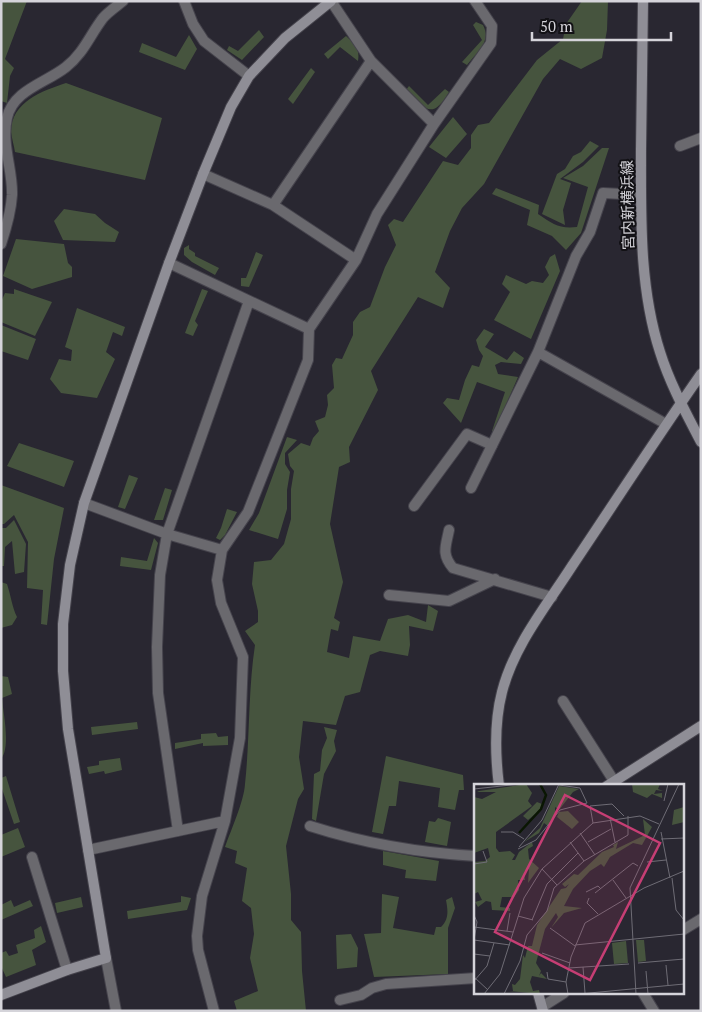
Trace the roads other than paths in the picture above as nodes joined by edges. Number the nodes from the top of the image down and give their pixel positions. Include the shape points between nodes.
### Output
1 (123, 1) edge
2 (184, 1) edge
3 (331, 1) edge
4 (475, 1) edge
5 (643, 1) edge
6 (371, 61) junction
7 (249, 76) junction
8 (434, 124) junction
9 (701, 138) edge
10 (680, 146) dead end
11 (203, 174) junction
12 (641, 196) junction
13 (273, 205) junction
14 (1, 244) edge
15 (356, 260) junction
16 (169, 263) junction
17 (249, 301) junction
18 (309, 329) junction
19 (538, 352) junction
20 (701, 374) edge
21 (680, 403) junction
22 (666, 424) junction
23 (701, 442) edge
24 (492, 445) junction
25 (471, 488) dead end
26 (84, 503) junction
27 (414, 506) dead end
28 (450, 530) dead end
29 (168, 534) junction
30 (222, 550) junction
31 (495, 579) junction
32 (389, 595) dead end
33 (552, 596) junction
34 (563, 701) dead end
35 (701, 726) edge
36 (499, 784) edge
37 (611, 784) edge
38 (225, 821) junction
39 (310, 826) dead end
40 (178, 831) junction
41 (88, 850) junction
42 (474, 856) edge
43 (32, 858) dead end
44 (701, 919) edge
45 (684, 929) edge
46 (106, 958) junction
47 (67, 970) junction
48 (474, 978) edge
49 (1, 994) edge
50 (538, 994) edge
51 (563, 994) edge
52 (644, 994) edge
53 (340, 1000) dead end
54 (542, 1009) edge
55 (116, 1011) edge
56 (214, 1011) edge
57 (654, 1011) edge

1 - 14 street via 104,17 69,65 15,101 7,118 12,195
2 - 7 street via 204,41
3 - 6 street
3 - 7 street via 285,38
4 - 8 street via 492,26 491,43
5 - 12 street, 宮内新横浜線
6 - 8 street
6 - 13 street
7 - 11 street via 231,107
8 - 15 street via 377,214
9 - 10 street
11 - 13 street
11 - 16 street
12 - 19 street via 603,194
12 - 21 street, 宮内新横浜線 via 642,252 649,306 660,352
13 - 15 street
15 - 18 street
16 - 17 street
16 - 26 street
17 - 18 street
17 - 29 street
18 - 30 street via 308,360 248,512
19 - 22 street
19 - 24 street
20 - 21 street
21 - 22 street
21 - 23 street, 宮内新横浜線
22 - 33 street
24 - 25 street
24 - 27 street via 466,434
26 - 29 street
26 - 41 street via 70,565 63,624 63,672 68,729
28 - 31 street via 444,551 453,568
29 - 30 street
29 - 40 street via 160,575 158,693
30 - 38 street via 217,580 221,603 243,657 240,738
31 - 32 street via 449,601
31 - 33 street
33 - 36 street via 518,652 502,690 496,739
34 - 37 street
35 - 37 street
38 - 40 street
38 - 56 street via 202,896 197,936
39 - 42 street via 337,835 438,854
40 - 41 street
41 - 46 street
43 - 47 street
44 - 45 street
46 - 47 street
46 - 55 street
47 - 49 street
48 - 53 street via 386,984
50 - 54 street
51 - 54 street
52 - 57 street

